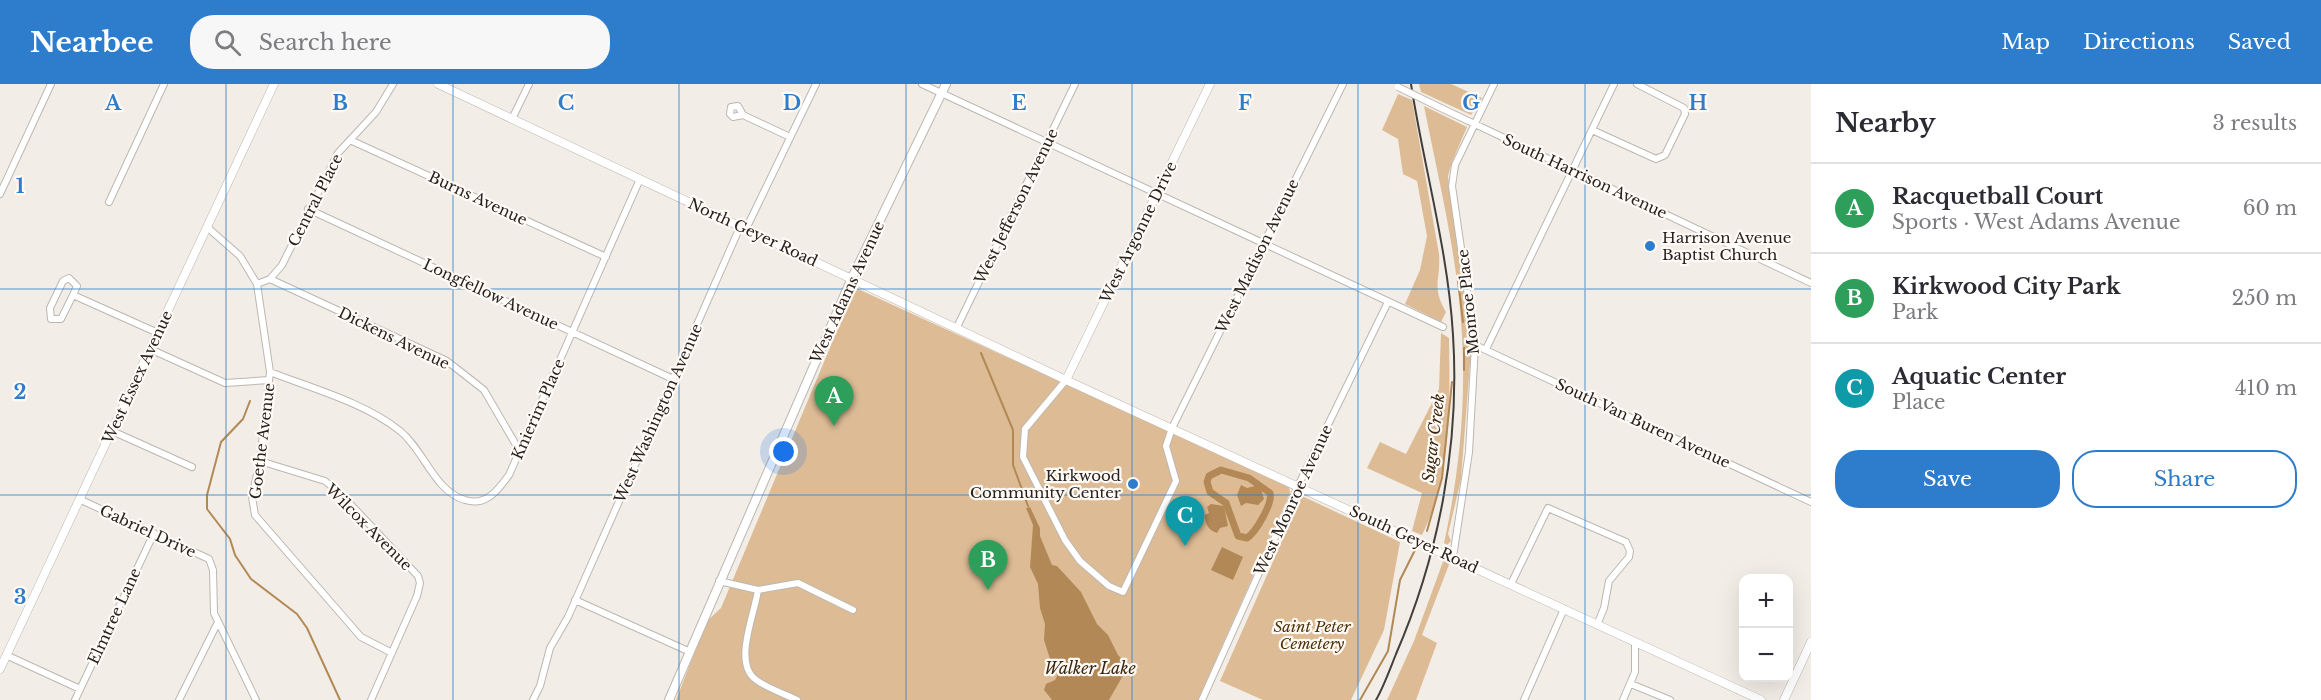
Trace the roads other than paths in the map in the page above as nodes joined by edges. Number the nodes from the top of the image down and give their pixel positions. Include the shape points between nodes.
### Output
1 (51, 84) edge
2 (164, 84) edge
3 (274, 84) edge
4 (393, 84) edge
5 (438, 84) edge
6 (529, 84) edge
7 (816, 84) edge
8 (922, 84) edge
9 (946, 84) edge
10 (1075, 84) edge
11 (1210, 84) edge
12 (1343, 84) edge
13 (1494, 84) edge
14 (1614, 84) edge
15 (1636, 84) edge
16 (1395, 86) edge
17 (941, 93) junction
18 (743, 115) dead end
19 (512, 119) junction
20 (1475, 124) junction
21 (1592, 130) junction
22 (790, 138) junction
23 (350, 140) junction
24 (1047, 143) junction
25 (1571, 171) junction
26 (640, 179) junction
27 (0, 194) edge
28 (1157, 194) junction
29 (109, 202) dead end
30 (308, 208) junction
31 (207, 227) junction
32 (743, 228) junction
33 (1264, 243) junction
34 (606, 257) junction
35 (852, 278) junction
36 (270, 279) junction
37 (1811, 283) edge
38 (257, 284) junction
39 (73, 296) junction
40 (1389, 302) junction
41 (957, 327) junction
42 (1443, 327) dead end
43 (572, 332) junction
44 (158, 333) junction
45 (1476, 345) junction
46 (150, 349) junction
47 (1486, 350) junction
48 (270, 372) junction
49 (673, 379) junction
50 (269, 380) junction
51 (1066, 380) junction
52 (1172, 428) junction
53 (112, 431) junction
54 (519, 450) junction
55 (260, 461) junction
56 (192, 467) dead end
57 (1298, 486) junction
58 (1810, 499) edge
59 (81, 500) junction
60 (154, 533) junction
61 (1453, 557) junction
62 (718, 581) junction
63 (1510, 584) junction
64 (758, 590) junction
65 (575, 600) junction
66 (1564, 609) junction
67 (853, 610) dead end
68 (218, 622) junction
69 (1597, 625) junction
70 (1635, 642) junction
71 (1811, 642) edge
72 (688, 651) junction
73 (392, 653) junction
74 (6, 655) junction
75 (0, 669) edge
76 (1631, 684) junction
77 (81, 689) junction
78 (75, 700) edge
79 (179, 700) edge
80 (256, 700) edge
81 (371, 700) edge
82 (533, 700) edge
83 (669, 700) edge
84 (796, 700) edge
85 (1202, 700) edge
86 (1524, 700) edge
87 (1623, 700) edge
88 (1670, 700) edge
89 (1761, 700) edge
90 (1784, 700) edge

1 - 27 street
2 - 29 street
3 - 31 street, West Essex Avenue
4 - 23 street, Central Place via 376,112
5 - 19 street, North Geyer Road
6 - 19 street
7 - 22 street, West Washington Avenue
8 - 17 street
9 - 17 main road, West Adams Avenue
10 - 24 street, West Jefferson Avenue
11 - 28 street, West Argonne Drive
12 - 33 street, West Madison Avenue
13 - 20 street
14 - 21 street
15 - 21 street via 1684,108 1665,155 1656,159
16 - 20 street, South Harrison Avenue, bridge
17 - 24 street
17 - 35 main road, West Adams Avenue
18 - 22 street
19 - 26 street, North Geyer Road
20 - 25 street, South Harrison Avenue
20 - 45 street, Monroe Place via 1455,165 1452,186
21 - 25 street
22 - 32 street, West Washington Avenue
23 - 30 street, Central Place via 338,153
23 - 34 street, Burns Avenue
24 - 28 street
24 - 41 street, West Jefferson Avenue
25 - 37 street, South Harrison Avenue
25 - 47 street
26 - 32 street, North Geyer Road
26 - 34 street, Knierim Place
28 - 33 street
28 - 51 street, West Argonne Drive
30 - 36 street, Central Place via 282,265
30 - 43 street, Longfellow Avenue
31 - 38 street, Goethe Avenue via 240,256
31 - 44 street, West Essex Avenue
32 - 35 street, North Geyer Road
32 - 49 street, West Washington Avenue
33 - 40 street
33 - 52 street, West Madison Avenue
34 - 43 street, Knierim Place
35 - 41 street, North Geyer Road
35 - 62 main road, West Adams Avenue
36 - 38 street
36 - 54 street, Dickens Avenue via 447,362 484,390
38 - 48 street, Goethe Avenue
39 - 39 street via 76,282 65,279 50,308 51,319 61,319
39 - 44 street
40 - 42 street
40 - 57 street, West Monroe Avenue
41 - 51 street, North Geyer Road
43 - 49 street, Longfellow Avenue
43 - 54 street, Knierim Place
44 - 46 street, West Essex Avenue
45 - 47 street, South Van Buren Avenue
45 - 61 street, Monroe Place via 1469,452
46 - 50 street via 225,383
46 - 53 street, West Essex Avenue
47 - 58 street, South Van Buren Avenue
48 - 50 street, Goethe Avenue
48 - 54 street, Knierim Place via 367,412 401,432 450,494 473,502 494,495 509,475
49 - 65 street, West Washington Avenue
50 - 55 street, Goethe Avenue
51 - 52 street, South Geyer Road
51 - 52 street via 1025,429 1023,457 1065,540 1089,571 1124,592 1176,481 1166,446
52 - 57 street, South Geyer Road
53 - 56 street
53 - 59 street, West Essex Avenue
55 - 73 street, Goethe Avenue via 252,497 255,514 361,638
55 - 73 street, Wilcox Avenue via 325,481 418,576 417,597
57 - 61 street, South Geyer Road
57 - 85 street, West Monroe Avenue
59 - 60 street, Gabriel Drive
59 - 74 street, West Essex Avenue
60 - 68 street, Gabriel Drive via 209,559
60 - 77 street, Elmtree Lane
61 - 63 street, South Geyer Road
62 - 64 street
62 - 72 main road, West Adams Avenue
63 - 66 street, South Geyer Road
63 - 69 street via 1548,508 1626,542 1630,551 1627,560 1609,581
64 - 67 street via 798,583
64 - 84 street via 744,654 746,669 754,679
65 - 72 street
65 - 82 street, West Washington Avenue via 550,648
66 - 69 street, South Geyer Road
66 - 86 street
68 - 79 street
68 - 80 street, Gabriel Drive
69 - 70 street, South Geyer Road
70 - 76 street
70 - 89 street, South Geyer Road
71 - 90 street
72 - 83 main road, West Adams Avenue
73 - 81 street, Wilcox Avenue
74 - 75 street, West Essex Avenue
74 - 77 street
76 - 87 street
76 - 88 street
77 - 78 street, Elmtree Lane

